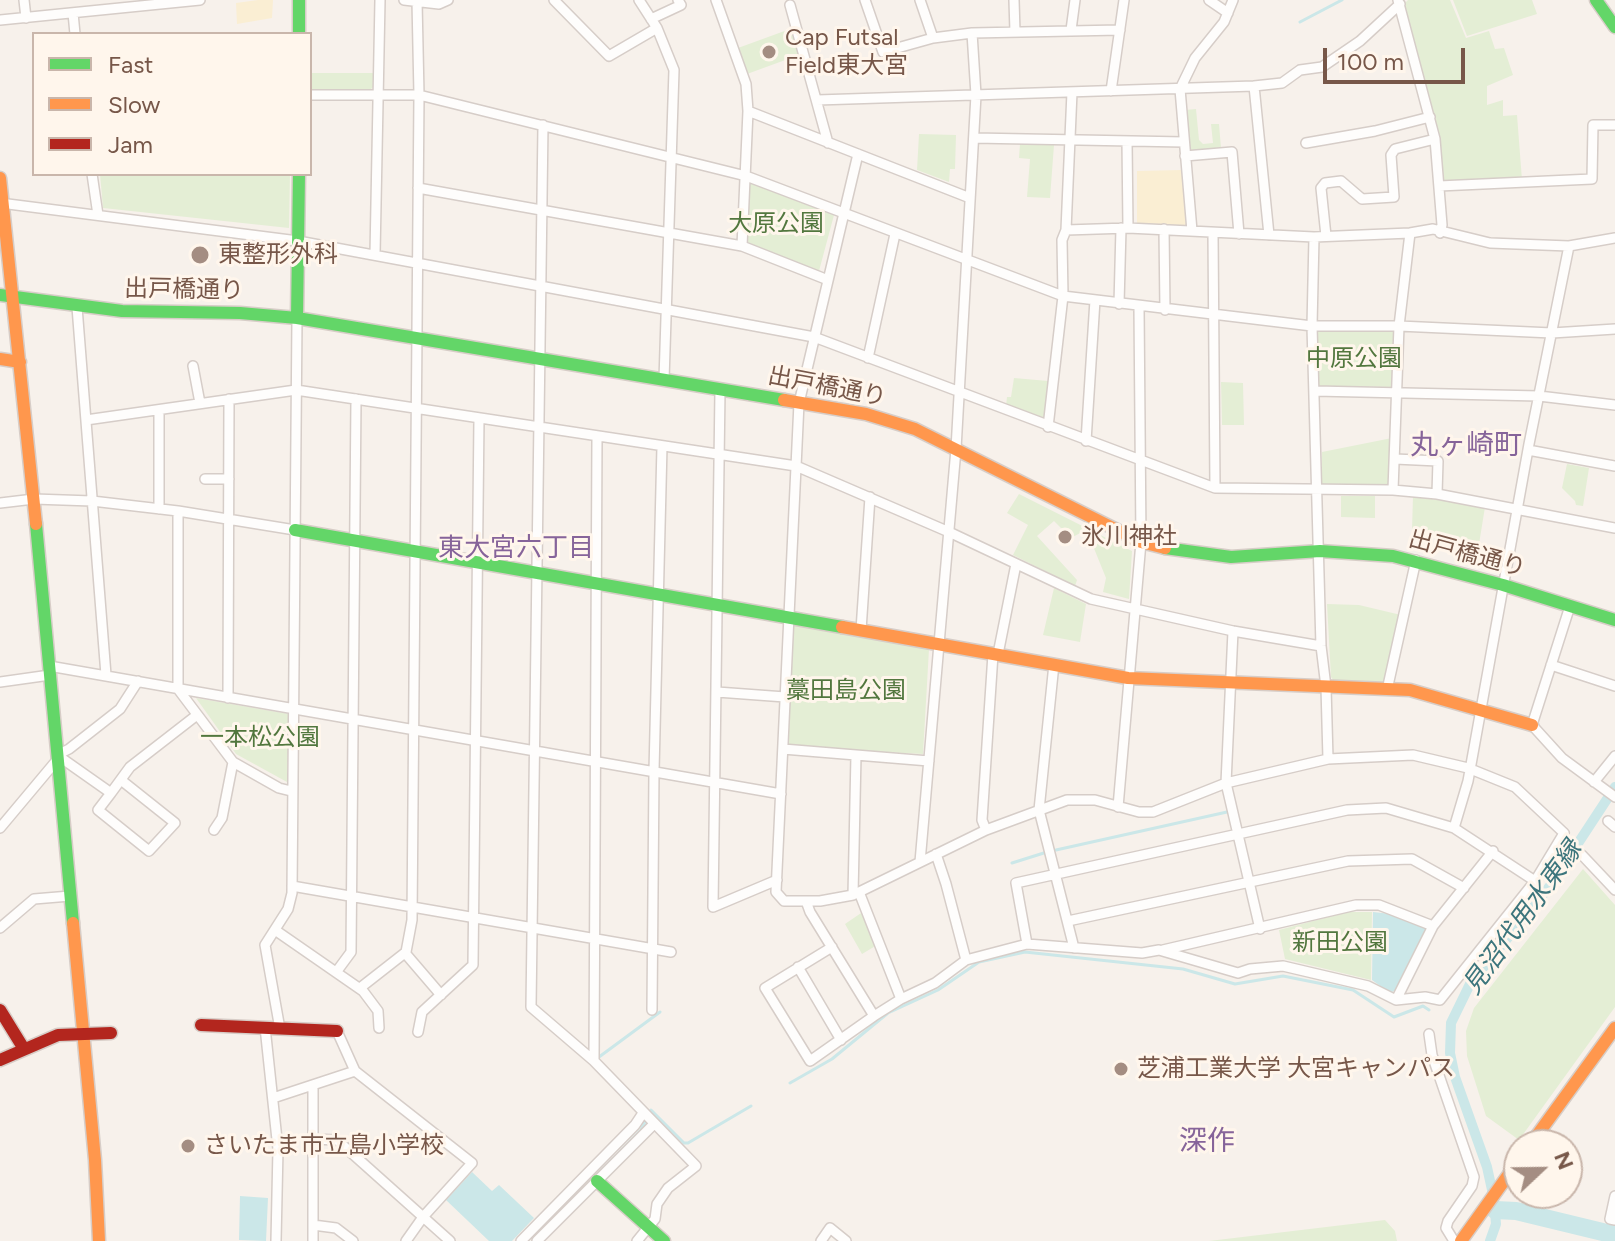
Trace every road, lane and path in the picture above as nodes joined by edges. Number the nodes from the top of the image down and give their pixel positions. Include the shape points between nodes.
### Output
1 (24, 0) edge
2 (200, 0) edge
3 (299, 0) edge
4 (380, 0) edge
5 (404, 0) edge
6 (448, 0) edge
7 (639, 0) edge
8 (678, 0) edge
9 (716, 0) edge
10 (865, 0) edge
11 (920, 0) edge
12 (1014, 0) edge
13 (1075, 0) edge
14 (1124, 0) edge
15 (1209, 0) edge
16 (1233, 0) edge
17 (1596, 0) edge
18 (417, 1) edge
19 (558, 1) edge
20 (1399, 1) edge
21 (790, 5) dead end
22 (93, 6) edge
23 (73, 13) junction
24 (1228, 13) junction
25 (26, 18) junction
26 (0, 20) edge
27 (654, 24) junction
28 (1615, 27) edge
29 (1071, 30) junction
30 (1120, 30) junction
31 (75, 32) edge
32 (299, 32) edge
33 (1015, 32) junction
34 (972, 33) junction
35 (933, 38) junction
36 (1254, 86) junction
37 (1180, 89) junction
38 (1111, 91) junction
39 (1072, 92) junction
40 (378, 94) junction
41 (312, 95) edge
42 (419, 95) junction
43 (976, 95) junction
44 (817, 100) junction
45 (748, 111) junction
46 (1430, 117) junction
47 (543, 125) junction
48 (1615, 125) edge
49 (974, 138) junction
50 (1435, 139) junction
51 (1071, 140) junction
52 (1127, 141) junction
53 (1184, 142) junction
54 (828, 143) junction
55 (1314, 145) dead end
56 (858, 154) junction
57 (1185, 156) junction
58 (673, 157) junction
59 (92, 176) edge
60 (299, 176) edge
61 (746, 176) junction
62 (0, 178) edge
63 (1439, 186) junction
64 (418, 188) junction
65 (970, 198) junction
66 (2, 203) edge
67 (542, 210) junction
68 (842, 213) junction
69 (98, 215) junction
70 (1125, 228) junction
71 (1164, 229) junction
72 (1066, 230) junction
73 (1192, 231) junction
74 (670, 233) junction
75 (1213, 233) junction
76 (1410, 233) junction
77 (1440, 233) junction
78 (895, 234) junction
79 (1239, 234) junction
80 (1269, 235) junction
81 (1326, 236) junction
82 (1314, 237) junction
83 (1615, 238) edge
84 (298, 241) junction
85 (742, 246) junction
86 (1569, 246) junction
87 (375, 255) junction
88 (966, 260) junction
89 (417, 263) junction
90 (828, 280) junction
91 (542, 286) junction
92 (0, 295) edge
93 (1063, 296) junction
94 (14, 297) junction
95 (1095, 300) junction
96 (1119, 304) junction
97 (77, 307) junction
98 (1139, 307) junction
99 (667, 310) junction
100 (1165, 310) junction
101 (1212, 315) junction
102 (297, 318) junction
103 (1312, 326) junction
104 (1399, 326) junction
105 (1615, 329) edge
106 (1552, 333) junction
107 (814, 337) junction
108 (417, 338) junction
109 (868, 358) junction
110 (0, 359) edge
111 (541, 359) junction
112 (20, 362) junction
113 (193, 366) dead end
114 (664, 380) junction
115 (296, 390) junction
116 (720, 390) junction
117 (958, 391) junction
118 (1315, 391) junction
119 (1399, 394) junction
120 (1539, 396) junction
121 (229, 399) junction
122 (356, 399) junction
123 (200, 403) junction
124 (799, 403) junction
125 (1615, 405) edge
126 (416, 408) junction
127 (159, 410) junction
128 (479, 418) junction
129 (86, 420) junction
130 (539, 427) junction
131 (1048, 427) junction
132 (597, 436) junction
133 (1086, 441) junction
134 (662, 446) junction
135 (956, 449) junction
136 (1528, 450) junction
137 (719, 454) junction
138 (1395, 459) junction
139 (1139, 460) junction
140 (796, 466) junction
141 (1615, 466) edge
142 (205, 479) dead end
143 (229, 479) junction
144 (1215, 488) junction
145 (1317, 489) junction
146 (1393, 490) junction
147 (1437, 494) junction
148 (870, 497) junction
149 (34, 499) junction
150 (92, 501) junction
151 (0, 503) edge
152 (1518, 508) junction
153 (159, 509) junction
154 (178, 511) junction
155 (229, 519) junction
156 (1615, 528) edge
157 (295, 530) junction
158 (949, 532) junction
159 (355, 541) junction
160 (1141, 542) junction
161 (1320, 551) junction
162 (415, 552) junction
163 (1416, 560) junction
164 (478, 563) junction
165 (1016, 564) junction
166 (538, 573) junction
167 (596, 584) junction
168 (1503, 585) junction
169 (658, 594) junction
170 (717, 605) junction
171 (1570, 606) junction
172 (1134, 608) junction
173 (789, 617) junction
174 (1615, 620) edge
175 (861, 630) junction
176 (1233, 631) junction
177 (939, 644) junction
178 (1321, 646) junction
179 (995, 654) junction
180 (1054, 664) junction
181 (1551, 665) junction
182 (49, 670) junction
183 (106, 675) junction
184 (1128, 678) junction
185 (138, 681) junction
186 (0, 682) edge
187 (1229, 682) junction
188 (1615, 686) edge
189 (1326, 687) junction
190 (178, 689) junction
191 (1387, 690) junction
192 (717, 692) junction
193 (785, 697) junction
194 (228, 698) junction
195 (1480, 708) junction
196 (292, 710) junction
197 (197, 715) junction
198 (354, 720) junction
199 (1532, 725) junction
200 (413, 729) junction
201 (475, 740) junction
202 (783, 749) junction
203 (536, 750) junction
204 (856, 755) junction
205 (1615, 756) edge
206 (57, 757) junction
207 (1328, 759) junction
208 (596, 761) junction
209 (929, 761) junction
210 (233, 762) junction
211 (1468, 768) junction
212 (654, 771) junction
213 (121, 780) junction
214 (1226, 783) junction
215 (716, 784) junction
216 (1598, 785) junction
217 (291, 791) junction
218 (111, 793) junction
219 (781, 794) junction
220 (1615, 797) edge
221 (1118, 807) junction
222 (1039, 810) junction
223 (0, 828) edge
224 (1454, 828) junction
225 (214, 830) dead end
226 (986, 830) junction
227 (1237, 833) junction
228 (1493, 851) junction
229 (936, 854) junction
230 (1582, 855) dead end
231 (920, 862) junction
232 (1057, 874) junction
233 (777, 880) junction
234 (1535, 881) junction
235 (1248, 882) junction
236 (292, 886) junction
237 (1464, 888) junction
238 (1615, 890) edge
239 (856, 893) junction
240 (70, 896) junction
241 (353, 897) junction
242 (806, 901) junction
243 (411, 907) junction
244 (473, 918) junction
245 (1068, 921) junction
246 (1433, 926) junction
247 (0, 928) edge
248 (533, 928) junction
249 (1260, 929) junction
250 (275, 930) junction
251 (595, 939) junction
252 (1027, 944) junction
253 (832, 947) junction
254 (1074, 948) junction
255 (652, 949) junction
256 (1159, 950) junction
257 (671, 952) dead end
258 (405, 953) junction
259 (966, 960) junction
260 (798, 967) junction
261 (337, 971) junction
262 (360, 988) junction
263 (441, 995) junction
264 (901, 999) junction
265 (1396, 1000) junction
266 (0, 1010) edge
267 (652, 1010) dead end
268 (874, 1016) junction
269 (201, 1025) dead end
270 (265, 1027) junction
271 (379, 1028) dead end
272 (1615, 1028) edge
273 (280, 1029) junction
274 (337, 1031) joint
275 (418, 1032) dead end
276 (111, 1033) dead end
277 (83, 1034) junction
278 (1429, 1034) dead end
279 (841, 1040) junction
280 (24, 1049) junction
281 (0, 1060) edge
282 (594, 1061) junction
283 (355, 1071) junction
284 (313, 1085) junction
285 (273, 1098) junction
286 (643, 1113) junction
287 (653, 1125) junction
288 (1542, 1129) edge
289 (312, 1139) junction
290 (597, 1181) junction
291 (1503, 1183) edge
292 (1615, 1196) edge
293 (423, 1217) junction
294 (1615, 1220) edge
295 (313, 1225) junction
296 (648, 1227) junction
297 (99, 1241) edge
298 (276, 1241) edge
299 (313, 1241) edge
300 (353, 1241) edge
301 (406, 1241) edge
302 (450, 1241) edge
303 (521, 1241) edge
304 (537, 1241) edge
305 (637, 1241) edge
306 (664, 1241) edge
307 (821, 1241) edge
308 (846, 1241) edge
309 (1454, 1241) edge
310 (1461, 1241) edge

1 - 25 street
2 - 22 street
3 - 32 street
4 - 40 street
5 - 18 street
6 - 18 street
7 - 27 street
8 - 27 street via 681,5
9 - 45 street via 744,75
10 - 35 street via 883,52
11 - 35 street
12 - 33 street
13 - 29 street
14 - 30 street
15 - 24 street
16 - 24 street
17 - 28 street
18 - 42 street
19 - 27 street via 609,56
20 - 36 street via 1360,41 1322,67 1300,70 1282,83
20 - 46 street
21 - 44 street
22 - 23 street
23 - 25 street
23 - 31 street
24 - 37 street
25 - 26 street
27 - 58 street via 674,70
29 - 30 street
29 - 33 street
30 - 38 street
33 - 34 street
34 - 35 street
34 - 43 street
36 - 37 street
36 - 80 street
37 - 38 street
37 - 53 street
38 - 39 street
39 - 43 street
39 - 51 street
40 - 41 street
40 - 42 street
40 - 87 street
42 - 47 street
42 - 64 street
43 - 44 street
43 - 49 street
44 - 54 street
45 - 54 street
45 - 61 street
46 - 50 street
46 - 55 street
47 - 58 street
47 - 67 street
48 - 63 street via 1593,125 1592,179
49 - 51 street
49 - 65 street
50 - 63 street
50 - 81 street via 1395,149 1394,197 1362,199 1341,181 1325,183 1321,188
51 - 52 street
51 - 72 street
52 - 53 street
52 - 70 street
53 - 57 street
54 - 56 street
56 - 65 street
56 - 68 street
57 - 73 street
57 - 79 street via 1232,152
58 - 61 street
58 - 74 street
59 - 69 street
60 - 84 street
61 - 68 street
61 - 85 street
62 - 66 street
63 - 77 street
64 - 67 street
64 - 89 street
65 - 88 street
66 - 69 street
66 - 94 street
67 - 74 street
67 - 91 street
68 - 78 street
68 - 90 street
69 - 84 street
70 - 71 street
70 - 72 street
70 - 96 street
71 - 73 street
71 - 100 street
72 - 93 street
73 - 75 street
74 - 85 street
74 - 99 street
75 - 79 street
75 - 101 street
76 - 77 street
76 - 81 street
76 - 104 street
77 - 86 street via 1490,243
78 - 88 street
78 - 109 street
79 - 80 street
80 - 82 street
81 - 82 street
82 - 103 street
83 - 86 street
84 - 87 street
84 - 102 street
85 - 90 street
86 - 106 street
87 - 89 street
88 - 93 street
88 - 117 street
89 - 91 street
89 - 108 street
90 - 107 street
91 - 99 street
91 - 111 street
92 - 94 street, 出戸橋通り
93 - 95 street
93 - 131 street
94 - 97 street, 出戸橋通り
94 - 112 street
95 - 96 street
95 - 133 street
96 - 98 street
97 - 102 street, 出戸橋通り
97 - 129 street
98 - 100 street
98 - 139 street
99 - 107 street
99 - 114 street
100 - 101 street
101 - 103 street
101 - 144 street
102 - 108 street, 出戸橋通り
102 - 115 street
103 - 104 street
103 - 118 street
104 - 106 street
104 - 119 street
105 - 106 street
106 - 120 street
107 - 109 street
107 - 124 street
108 - 111 street, 出戸橋通り
108 - 126 street
109 - 117 street
110 - 112 street
111 - 114 street, 出戸橋通り
111 - 130 street
112 - 149 street
113 - 123 street
114 - 116 street, 出戸橋通り
115 - 121 street
115 - 122 street
115 - 157 street
116 - 124 street, 出戸橋通り
116 - 137 street
117 - 131 street
117 - 135 street
118 - 119 street
118 - 145 street
119 - 120 street
119 - 138 street
120 - 125 street
120 - 136 street
121 - 123 street
121 - 143 street
122 - 126 street
122 - 159 street
123 - 127 street
124 - 135 street, 出戸橋通り via 890,421
124 - 140 street
126 - 128 street
126 - 162 street
127 - 129 street
127 - 153 street
128 - 130 street
128 - 164 street
129 - 150 street
130 - 132 street
130 - 166 street
131 - 133 street
132 - 134 street
132 - 167 street
133 - 139 street
134 - 137 street
134 - 169 street
135 - 158 street
135 - 160 street, 出戸橋通り
136 - 141 street
136 - 152 street
137 - 140 street
137 - 170 street
138 - 146 street
138 - 147 street via 1438,461
139 - 144 street
139 - 160 street
140 - 148 street
140 - 173 street
142 - 143 street
143 - 155 street
144 - 145 street
145 - 146 street
145 - 161 street
146 - 147 street
147 - 152 street
148 - 158 street
148 - 175 street
149 - 150 street
149 - 151 street
149 - 182 street
150 - 153 street
150 - 183 street
152 - 156 street
152 - 168 street
153 - 154 street
154 - 155 street
154 - 190 street
155 - 157 street
155 - 194 street
157 - 159 street
157 - 196 street
158 - 165 street
158 - 177 street
159 - 162 street
159 - 198 street
160 - 161 street, 出戸橋通り via 1212,556
160 - 172 street
161 - 163 street, 出戸橋通り
161 - 178 street
162 - 164 street
162 - 200 street
163 - 168 street, 出戸橋通り
163 - 191 street
164 - 166 street
164 - 201 street
165 - 172 street via 1091,599
165 - 179 street
166 - 167 street
166 - 203 street
167 - 169 street
167 - 208 street
168 - 171 street, 出戸橋通り
168 - 195 street
169 - 170 street
169 - 212 street
170 - 173 street
170 - 192 street
171 - 174 street, 出戸橋通り
171 - 181 street
172 - 176 street
172 - 184 street
173 - 175 street
173 - 193 street
175 - 177 street
176 - 178 street
176 - 187 street
177 - 179 street
177 - 209 street
178 - 189 street
179 - 180 street
179 - 226 street via 982,820
180 - 184 street
180 - 222 street
181 - 188 street
181 - 199 street
182 - 183 street
182 - 186 street
182 - 206 street
183 - 185 street
184 - 187 street
184 - 221 street
185 - 190 street
185 - 206 street via 120,709
187 - 189 street
187 - 214 street
189 - 191 street
189 - 207 street
190 - 194 street
190 - 197 street
191 - 195 street via 1410,690
192 - 193 street
192 - 215 street
193 - 202 street
194 - 196 street
195 - 199 street
195 - 211 street
196 - 198 street
196 - 217 street
197 - 210 street
197 - 213 street via 130,767
198 - 200 street
198 - 241 street
199 - 216 street via 1562,758
200 - 201 street
200 - 243 street
201 - 203 street
201 - 244 street
202 - 204 street
202 - 219 street
203 - 208 street
203 - 248 street
204 - 209 street
204 - 239 street
205 - 216 street
206 - 218 street
206 - 223 street
206 - 240 street
207 - 211 street via 1413,755
207 - 214 street
208 - 212 street
208 - 251 street
209 - 231 street
210 - 217 street
210 - 225 street via 222,818
211 - 224 street
211 - 234 street via 1515,787 1564,833
212 - 215 street
212 - 255 street
213 - 218 street
213 - 218 street via 175,823 149,851 98,810
214 - 221 street via 1162,810
214 - 227 street
215 - 219 street
215 - 233 street via 713,907
216 - 220 street
217 - 236 street
219 - 233 street
221 - 222 street via 1067,800
222 - 226 street
222 - 232 street
224 - 227 street via 1386,808 1347,810
224 - 228 street
226 - 229 street
227 - 232 street
227 - 235 street
228 - 234 street
228 - 237 street
229 - 231 street
229 - 259 street
230 - 238 street
231 - 239 street
232 - 245 street
232 - 252 street via 1016,883
233 - 242 street via 776,892 784,901
234 - 265 street via 1440,1000
235 - 237 street via 1348,861 1412,859
235 - 245 street
235 - 249 street
236 - 241 street
236 - 250 street via 288,909
237 - 246 street
239 - 242 street
239 - 264 street
240 - 247 street via 34,899
240 - 277 street
241 - 243 street
241 - 261 street via 351,952
242 - 253 street
243 - 244 street
243 - 258 street
244 - 248 street
244 - 263 street via 473,965
245 - 254 street
246 - 249 street via 1379,905 1356,905
246 - 265 street
248 - 251 street
248 - 282 street via 531,1007
249 - 256 street
250 - 261 street
250 - 273 street via 265,945
251 - 255 street
251 - 282 street
252 - 254 street
252 - 259 street
253 - 260 street
253 - 268 street
254 - 256 street
255 - 257 street
255 - 267 street
256 - 265 street via 1238,973 1283,966 1368,986
258 - 262 street
258 - 263 street
259 - 264 street
260 - 279 street
260 - 279 street via 765,988 810,1061
261 - 262 street
262 - 271 street via 378,1011
263 - 275 street via 422,1012
264 - 268 street
266 - 280 street
268 - 279 street
269 - 270 street
270 - 273 street
270 - 285 street
272 - 288 street
273 - 274 street
274 - 283 street
276 - 277 street
277 - 280 street via 58,1035
277 - 297 street
278 - 309 street via 1474,1177 1448,1221
280 - 281 street
282 - 286 street
283 - 284 street
283 - 293 street via 472,1163
284 - 285 street
284 - 289 street
285 - 298 street
286 - 287 street
286 - 303 street
287 - 290 street
287 - 296 street via 696,1166 668,1188
289 - 293 street via 337,1140
289 - 295 street
290 - 296 street
290 - 304 street
291 - 310 street
292 - 294 street via 1610,1219
293 - 301 street
293 - 302 street
295 - 299 street
295 - 300 street via 336,1228
296 - 305 street
296 - 306 street
307 - 308 street via 830,1224

